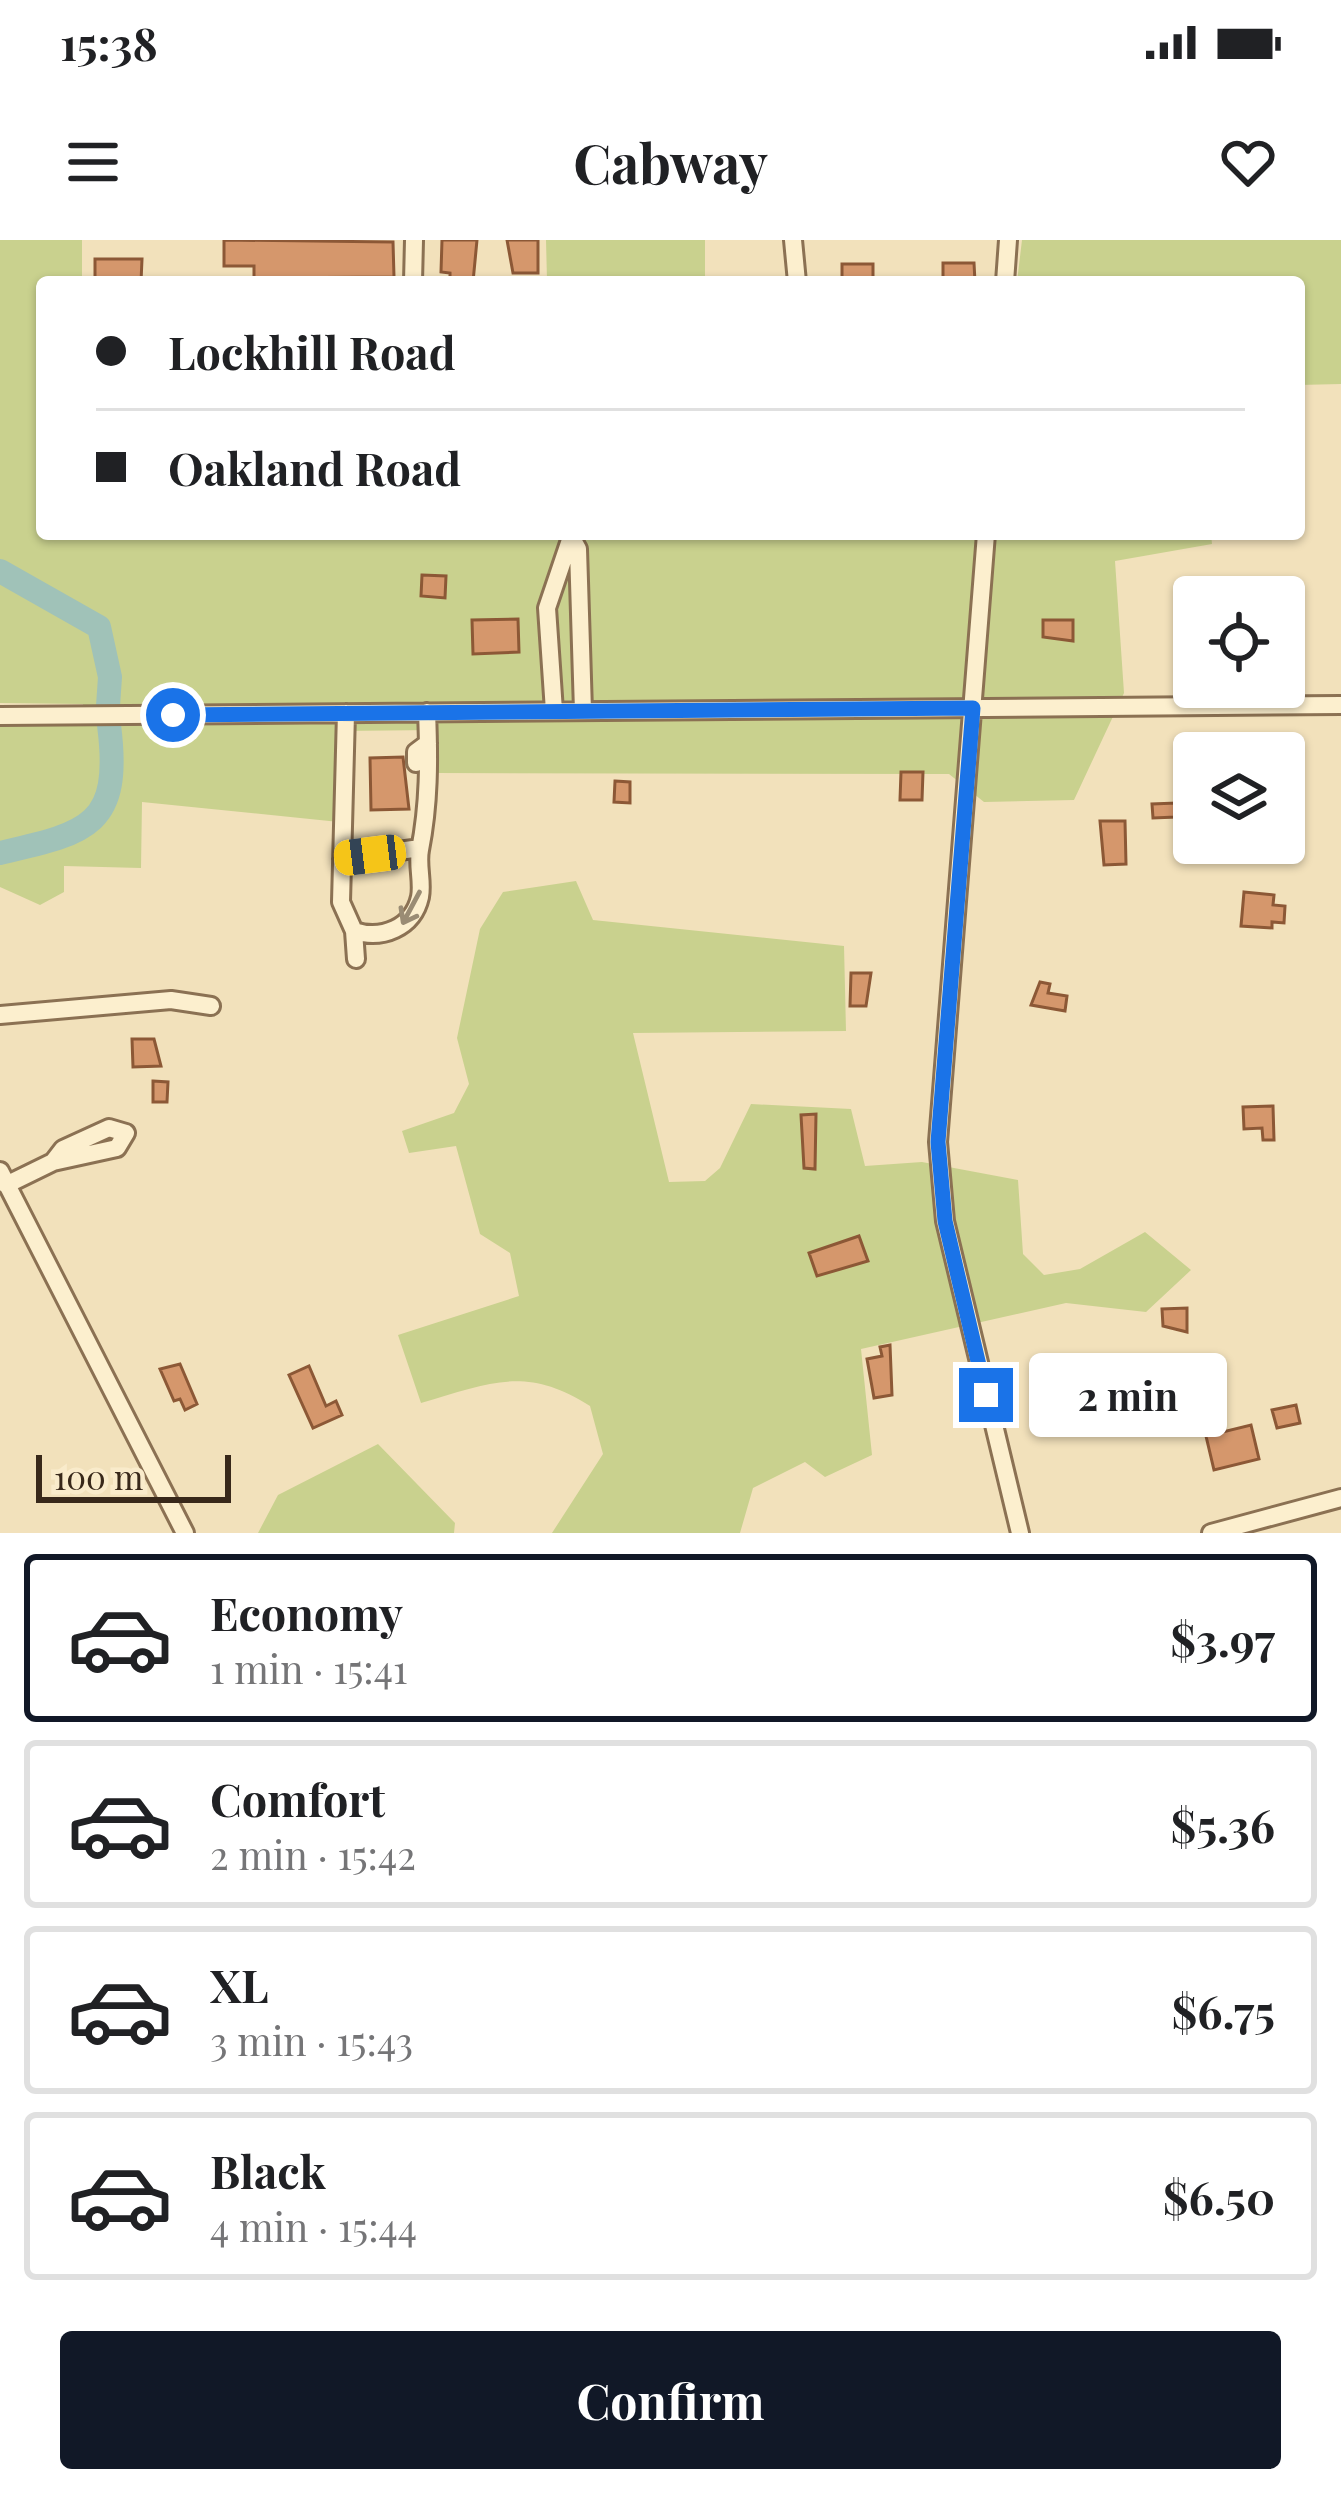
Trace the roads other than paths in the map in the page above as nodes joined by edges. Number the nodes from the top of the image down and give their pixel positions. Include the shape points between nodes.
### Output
1 (414, 240) edge
2 (793, 240) edge
3 (1008, 240) edge
4 (413, 276) edge
5 (796, 276) edge
6 (1005, 276) edge
7 (571, 540) edge
8 (574, 540) edge
9 (986, 540) edge
10 (1341, 705) edge
11 (973, 708) junction
12 (554, 711) junction
13 (583, 711) junction
14 (427, 712) junction
15 (346, 713) junction
16 (0, 716) edge
17 (428, 743) junction
18 (428, 800) junction
19 (420, 848) junction
20 (342, 859) junction
21 (354, 931) junction
22 (356, 959) dead end
23 (211, 1006) dead end
24 (0, 1015) edge
25 (53, 1162) dead end
26 (3, 1178) edge
27 (1341, 1498) edge
28 (185, 1533) edge
29 (1020, 1533) edge
30 (1211, 1533) edge

1 - 4 street
2 - 5 street
3 - 6 street
7 - 12 street via 547,608
8 - 13 street
9 - 11 street
10 - 11 street
11 - 13 street
11 - 29 street via 938,1142 945,1221
12 - 13 street
12 - 14 street
14 - 15 street
14 - 17 street
15 - 16 street
15 - 20 street
17 - 18 street
17 - 18 street via 416,752
18 - 19 street
19 - 20 street
19 -> 21 street via 420,897 411,916 378,935
20 - 21 street via 341,902
21 - 22 street
23 - 24 street via 172,1000
25 - 26 street
26 - 28 street
27 - 30 street

